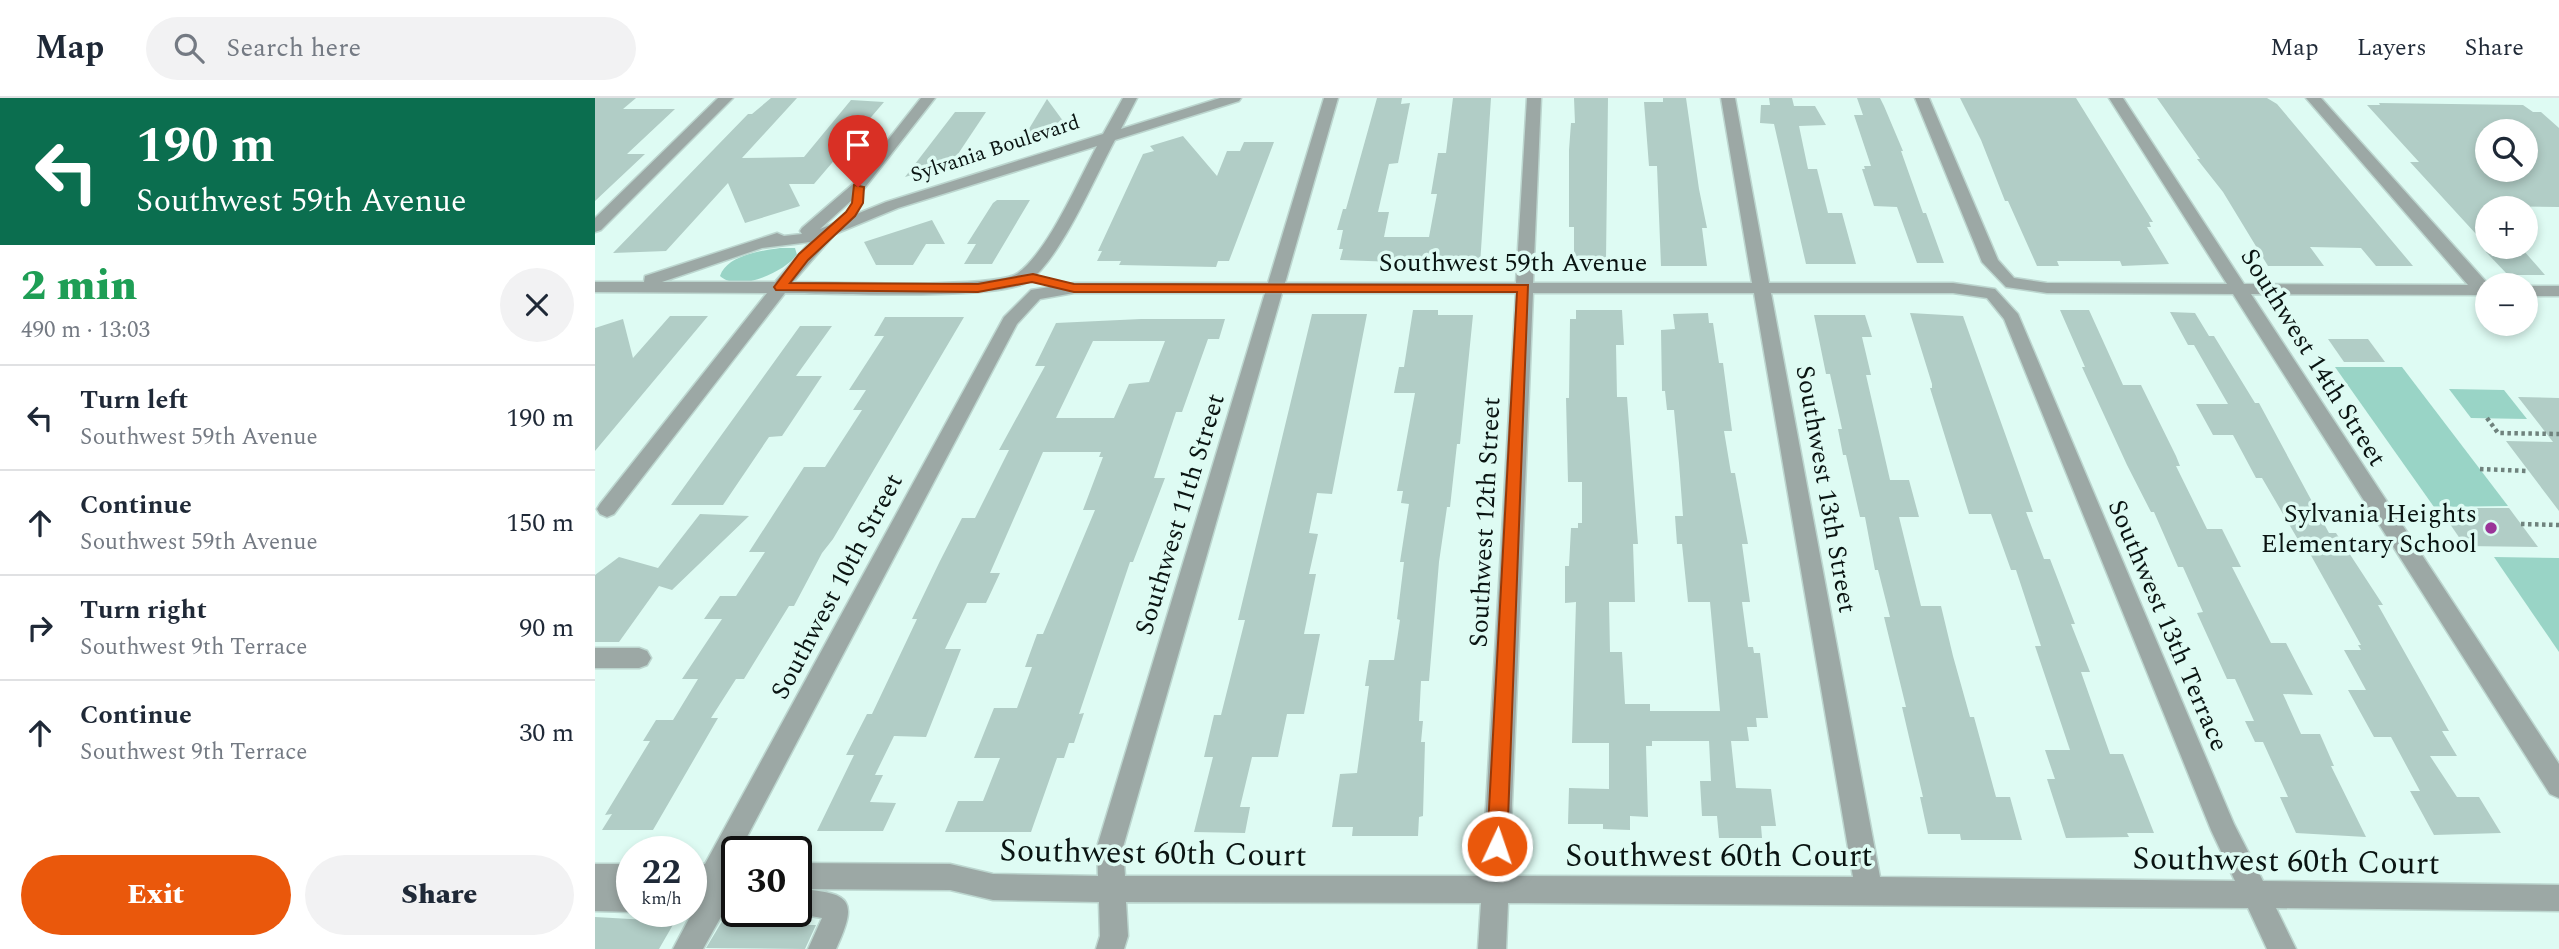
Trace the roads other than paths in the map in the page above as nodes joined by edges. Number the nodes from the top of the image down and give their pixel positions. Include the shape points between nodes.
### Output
1 (726, 98) edge
2 (928, 98) edge
3 (1130, 98) edge
4 (1234, 98) edge
5 (1331, 98) edge
6 (1534, 98) edge
7 (1728, 98) edge
8 (1922, 98) edge
9 (2116, 98) edge
10 (2313, 98) edge
11 (1110, 135) junction
12 (858, 187) junction
13 (890, 205) junction
14 (595, 226) edge
15 (826, 227) junction
16 (765, 244) junction
17 (730, 256) junction
18 (1044, 257) junction
19 (1990, 262) junction
20 (2475, 280) edge
21 (595, 287) edge
22 (631, 287) junction
23 (716, 287) junction
24 (780, 287) junction
25 (1016, 288) junction
26 (1039, 288) junction
27 (1276, 288) junction
28 (1523, 288) junction
29 (1763, 288) junction
30 (1989, 288) junction
31 (2239, 288) junction
32 (2475, 290) edge
33 (2538, 291) edge
34 (2559, 291) edge
35 (2012, 294) junction
36 (595, 298) edge
37 (1010, 321) junction
38 (607, 509) dead end
39 (595, 657) edge
40 (639, 658) dead end
41 (2559, 786) edge
42 (595, 877) edge
43 (616, 877) edge
44 (812, 877) edge
45 (714, 889) edge
46 (1111, 889) junction
47 (1495, 889) junction
48 (1870, 890) junction
49 (2256, 894) junction
50 (595, 898) edge
51 (2559, 898) edge
52 (616, 899) edge
53 (812, 903) edge
54 (687, 949) edge
55 (822, 949) edge
56 (1110, 949) edge
57 (1492, 949) edge
58 (2282, 949) edge

1 - 14 street
2 - 12 street
3 - 11 street
4 - 11 street, Sylvania Boulevard
5 - 27 street, Southwest 11th Street
6 - 28 street, Southwest 12th Street
7 - 29 street, Southwest 13th Street
8 - 19 street, Southwest 13th Terrace
9 - 31 street, Southwest 14th Street
10 - 20 street
11 - 13 street, Sylvania Boulevard
11 - 18 street
12 - 15 street
12 - 15 street
13 - 15 street, Sylvania Boulevard
13 - 15 street, Sylvania Boulevard
15 - 16 street, Sylvania Boulevard
15 - 16 street, Sylvania Boulevard
15 - 24 street
16 - 17 street, Sylvania Boulevard
17 - 22 street, Sylvania Boulevard
17 - 23 street via 712,273 710,279
18 - 25 street
18 - 26 street
19 - 30 street
19 - 35 street, Southwest 13th Terrace
21 - 22 street
22 - 23 street
22 - 36 street, Sylvania Boulevard
23 - 24 street
24 - 25 street
24 - 38 street
25 - 26 street, Southwest 59th Avenue via 1019,299
25 - 37 street, Southwest 10th Street
26 - 27 street, Southwest 59th Avenue
26 - 37 street, Southwest 10th Street
27 - 28 street, Southwest 59th Avenue
27 - 46 street, Southwest 11th Street via 1110,847
28 - 29 street, Southwest 59th Avenue
28 - 47 street, Southwest 12th Street
29 - 30 street, Southwest 59th Avenue
29 - 48 street, Southwest 13th Street
30 - 35 street, Southwest 13th Terrace
30 - 35 street, Southwest 59th Avenue via 1996,278
31 - 32 street
31 - 35 street via 2047,288
31 - 41 street, Southwest 14th Street
33 - 34 street
35 - 49 street, Southwest 13th Terrace via 2224,830
37 - 45 street, Southwest 10th Street
39 - 40 street
42 - 43 street
44 - 46 street, Southwest 60th Court via 950,877 993,887
45 - 54 street, Southwest 10th Street
46 - 47 street, Southwest 60th Court
46 - 56 street, Southwest 11th Street via 1114,936
47 - 48 street, Southwest 60th Court
47 - 57 street, Southwest 12th Street
48 - 49 street, Southwest 60th Court
49 - 51 street, Southwest 60th Court
49 - 58 street, Southwest 13th Terrace
50 - 52 street
53 - 55 street via 829,905 836,912

